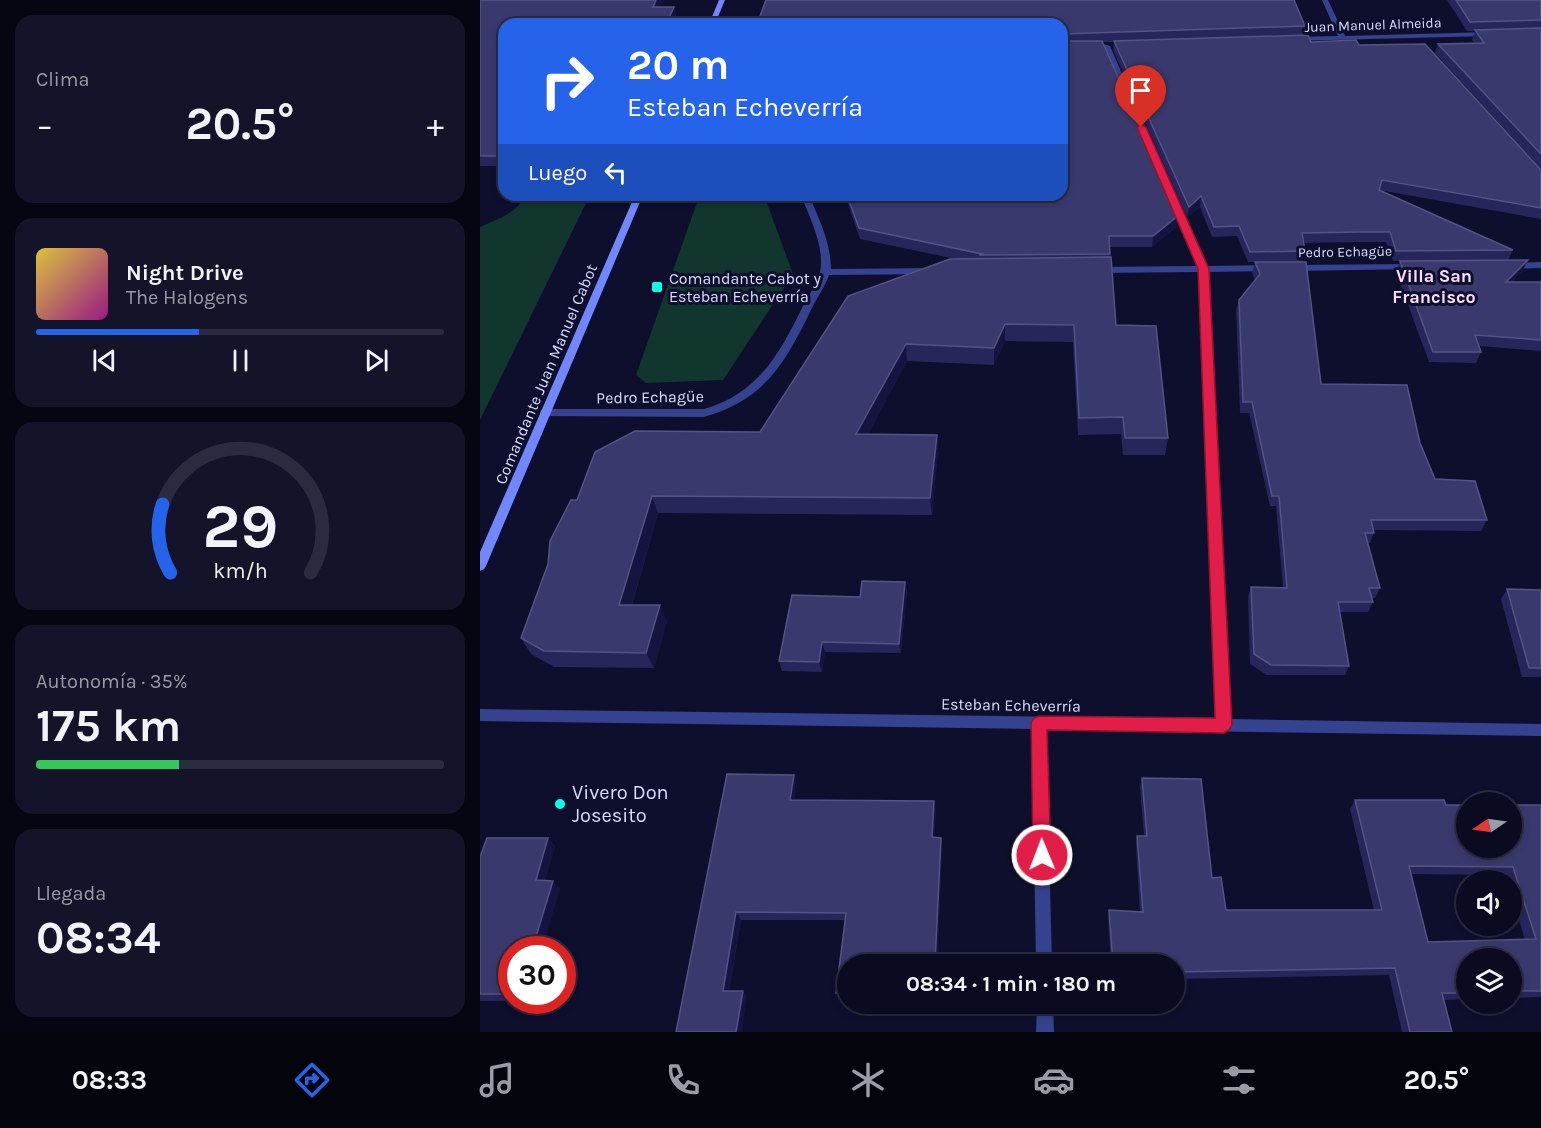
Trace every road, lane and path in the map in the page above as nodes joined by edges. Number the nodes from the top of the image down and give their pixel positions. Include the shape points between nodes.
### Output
1 (722, 0) edge
2 (1325, 0) edge
3 (714, 18) edge
4 (1495, 34) edge
5 (1413, 36) junction
6 (1343, 38) junction
7 (1284, 40) edge
8 (1118, 45) edge
9 (1421, 45) edge
10 (636, 201) edge
11 (807, 201) edge
12 (1541, 265) edge
13 (1494, 266) edge
14 (1425, 267) edge
15 (1203, 269) junction
16 (1085, 270) edge
17 (944, 271) edge
18 (826, 272) junction
19 (545, 413) junction
20 (480, 566) edge
21 (480, 715) edge
22 (1039, 723) junction
23 (1224, 725) junction
24 (1541, 730) edge
25 (1044, 954) edge
26 (1045, 1014) edge
27 (1046, 1032) edge

1 - 3 main road
2 - 6 street
4 - 5 street, Juan Manuel Almeida
5 - 6 street, Juan Manuel Almeida
5 - 9 street
6 - 7 street, Juan Manuel Almeida
8 - 15 street via 1101,46
10 - 19 main road, Comandante Juan Manuel Cabot
11 - 18 street via 819,233
12 - 13 street
14 - 15 street, Pedro Echagüe
15 - 16 street, Pedro Echagüe
15 - 23 street
17 - 18 street
18 - 19 street, Pedro Echagüe via 794,335 764,380 741,400 704,413
19 - 20 main road, Comandante Juan Manuel Cabot
21 - 22 street, Esteban Echeverría
22 - 23 street, Esteban Echeverría
22 - 25 street
23 - 24 street, Esteban Echeverría
26 - 27 street

